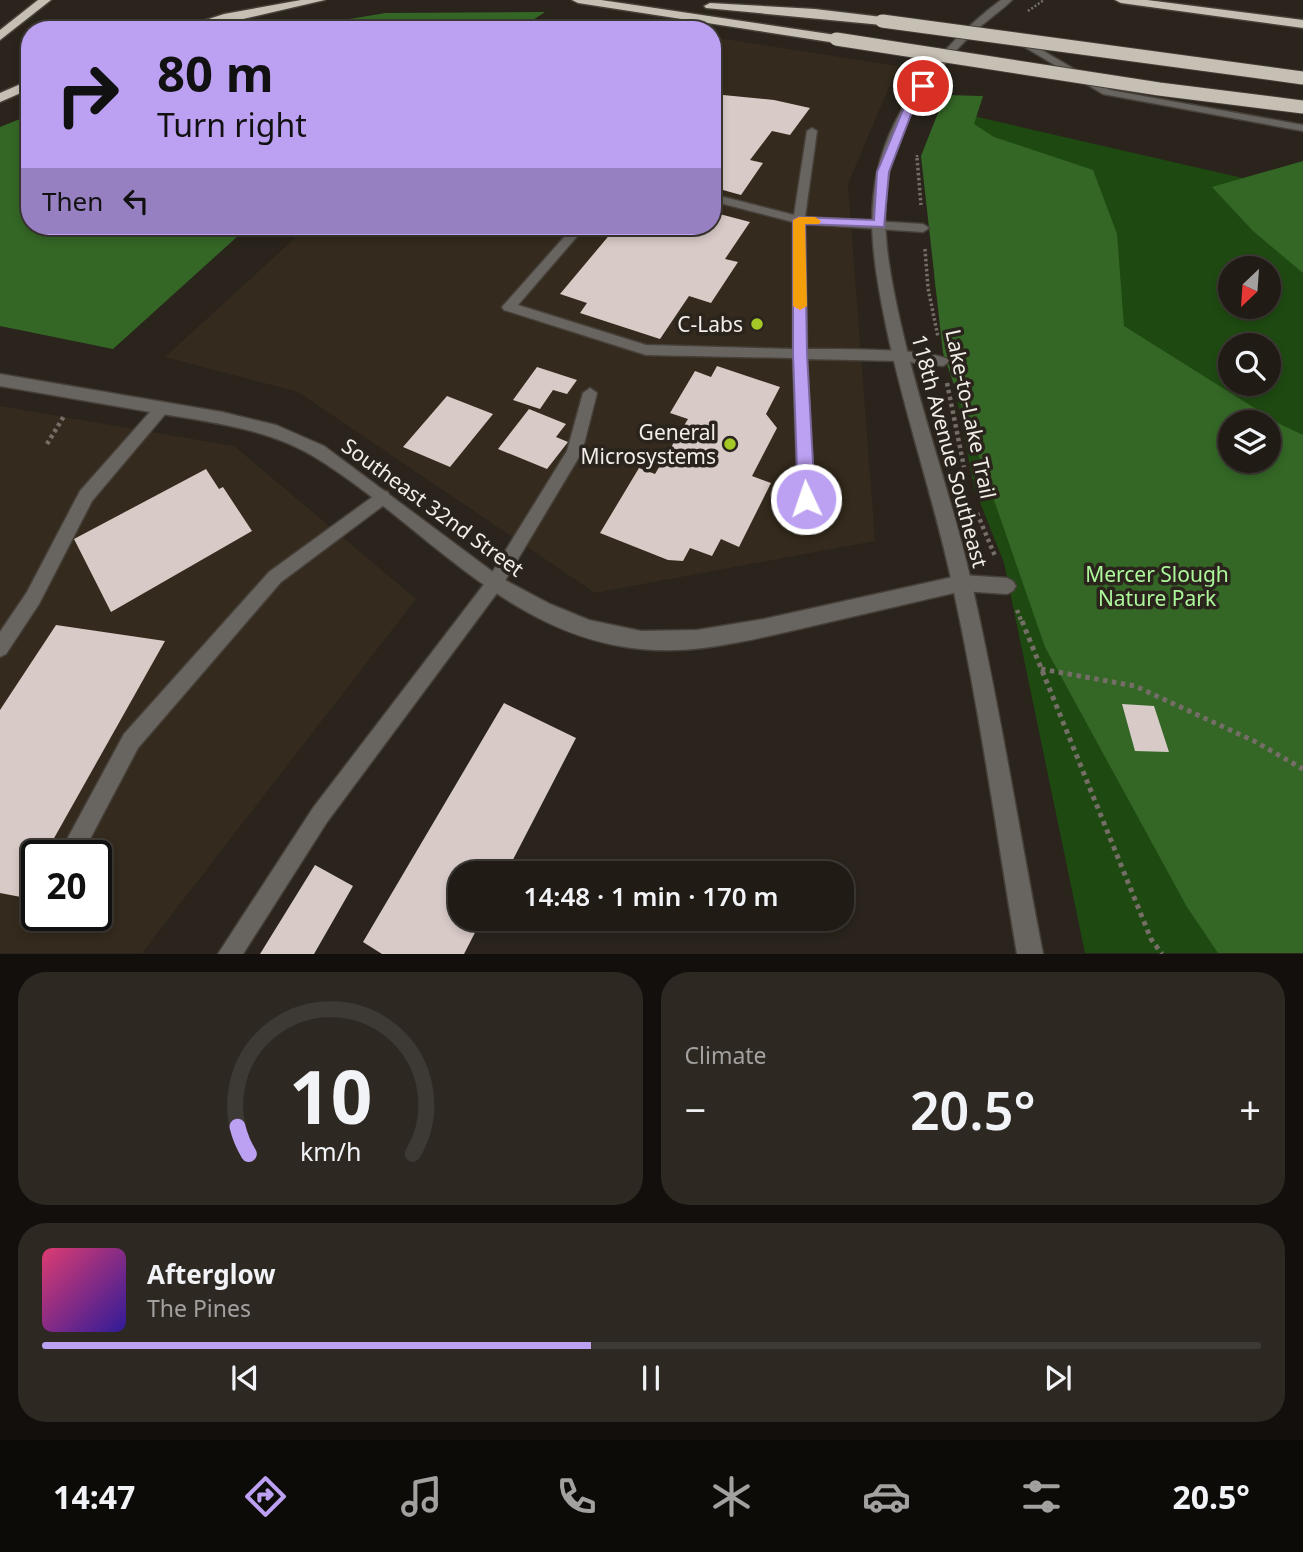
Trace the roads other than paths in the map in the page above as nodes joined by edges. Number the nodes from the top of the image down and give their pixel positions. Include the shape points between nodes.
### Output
1 (45, 0) edge
2 (319, 0) edge
3 (578, 0) edge
4 (645, 0) edge
5 (719, 0) edge
6 (1007, 0) edge
7 (1121, 0) edge
8 (827, 15) junction
9 (213, 21) edge
10 (713, 21) edge
11 (721, 22) edge
12 (1303, 24) edge
13 (1004, 32) road end
14 (0, 36) edge
15 (1303, 78) edge
16 (21, 88) edge
17 (0, 98) edge
18 (1303, 107) edge
19 (1303, 128) edge
20 (812, 131) dead end
21 (721, 199) edge
22 (799, 220) junction
23 (880, 224) junction
24 (923, 228) road end
25 (572, 235) edge
26 (800, 354) junction
27 (900, 356) junction
28 (943, 361) road end
29 (0, 380) edge
30 (590, 393) dead end
31 (162, 408) junction
32 (382, 497) junction
33 (806, 499) dead end
34 (962, 583) junction
35 (494, 584) junction
36 (1007, 586) road end
37 (0, 648) edge
38 (78, 840) edge
39 (229, 954) edge
40 (1030, 954) edge

1 - 14 highway
2 - 9 highway
3 - 10 highway, bridge
4 - 8 highway
5 - 8 highway
6 - 23 street, 118th Avenue Southeast via 975,23 907,112 883,172
7 - 12 highway
8 - 15 highway, bridge
11 - 18 highway, bridge
13 - 19 lane via 1107,92
16 - 17 highway
20 - 22 lane
21 - 22 lane
22 - 23 lane
22 - 26 lane
23 - 24 lane
23 - 27 street, 118th Avenue Southeast via 881,266
25 - 26 lane via 509,307 646,350
26 - 27 lane
26 - 33 lane
27 - 28 lane
27 - 34 street, 118th Avenue Southeast
29 - 31 street, Southeast 32nd Street
30 - 35 lane via 575,452
31 - 32 street, Southeast 32nd Street via 270,430 318,451
31 - 37 lane via 86,496 33,598
32 - 35 street, Southeast 32nd Street
32 - 38 lane via 275,577 131,741
34 - 35 street, Southeast 32nd Street via 764,628 697,639 641,640 588,629
34 - 36 lane
34 - 40 street, 118th Avenue Southeast
35 - 39 lane via 320,815

